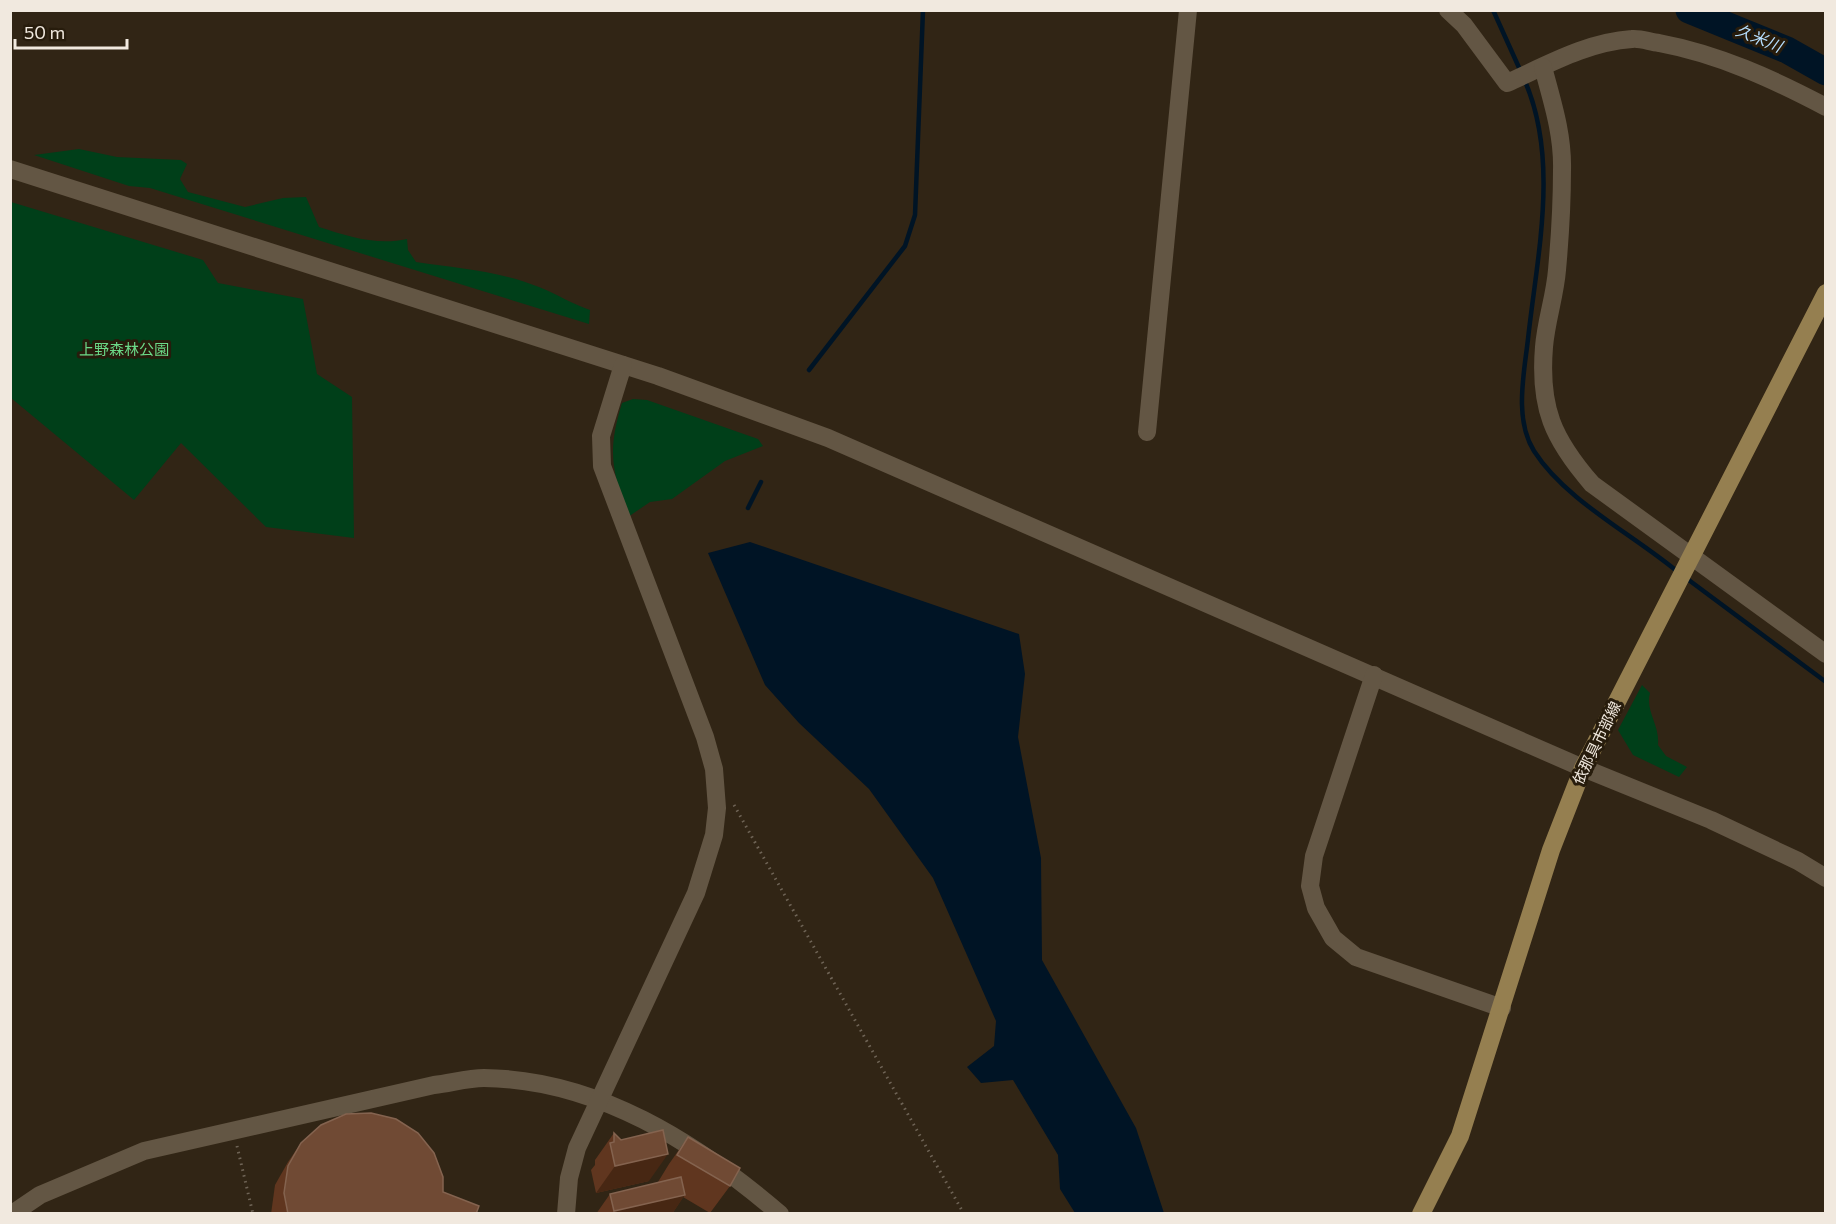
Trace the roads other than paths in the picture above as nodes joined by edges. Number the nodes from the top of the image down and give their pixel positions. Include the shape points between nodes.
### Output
1 (1188, 10) edge
2 (1448, 10) edge
3 (1541, 68) junction
4 (1826, 106) edge
5 (10, 170) edge
6 (1826, 293) edge
7 (623, 365) junction
8 (1146, 432) dead end
9 (1826, 654) edge
10 (1374, 675) junction
11 (1583, 768) junction
12 (1826, 878) edge
13 (1502, 1008) junction
14 (598, 1098) junction
15 (12, 1214) edge
16 (566, 1214) edge
17 (780, 1214) edge
18 (1421, 1214) edge

1 - 8 street
2 - 3 street via 1464,25 1507,83
3 - 4 street via 1583,48 1633,38 1685,48 1734,64
3 - 9 street via 1561,134 1563,167 1557,271 1544,347 1545,394 1553,429 1567,456 1592,484
5 - 7 street
6 - 11 main road, 依那具市部線
7 - 10 street via 828,438
7 - 14 street via 601,436 602,466 705,736 714,769 717,808 714,835 696,893
10 - 11 street
10 - 13 street via 1314,856 1310,886 1316,908 1333,938 1356,957
11 - 12 street via 1711,820
11 - 13 main road, 依那具市部線 via 1551,850
13 - 18 main road, 依那具市部線 via 1460,1136
14 - 15 street via 556,1085 526,1081 482,1078 434,1085 144,1151 40,1195
14 - 16 street via 577,1148
14 - 17 street via 655,1125 744,1183

